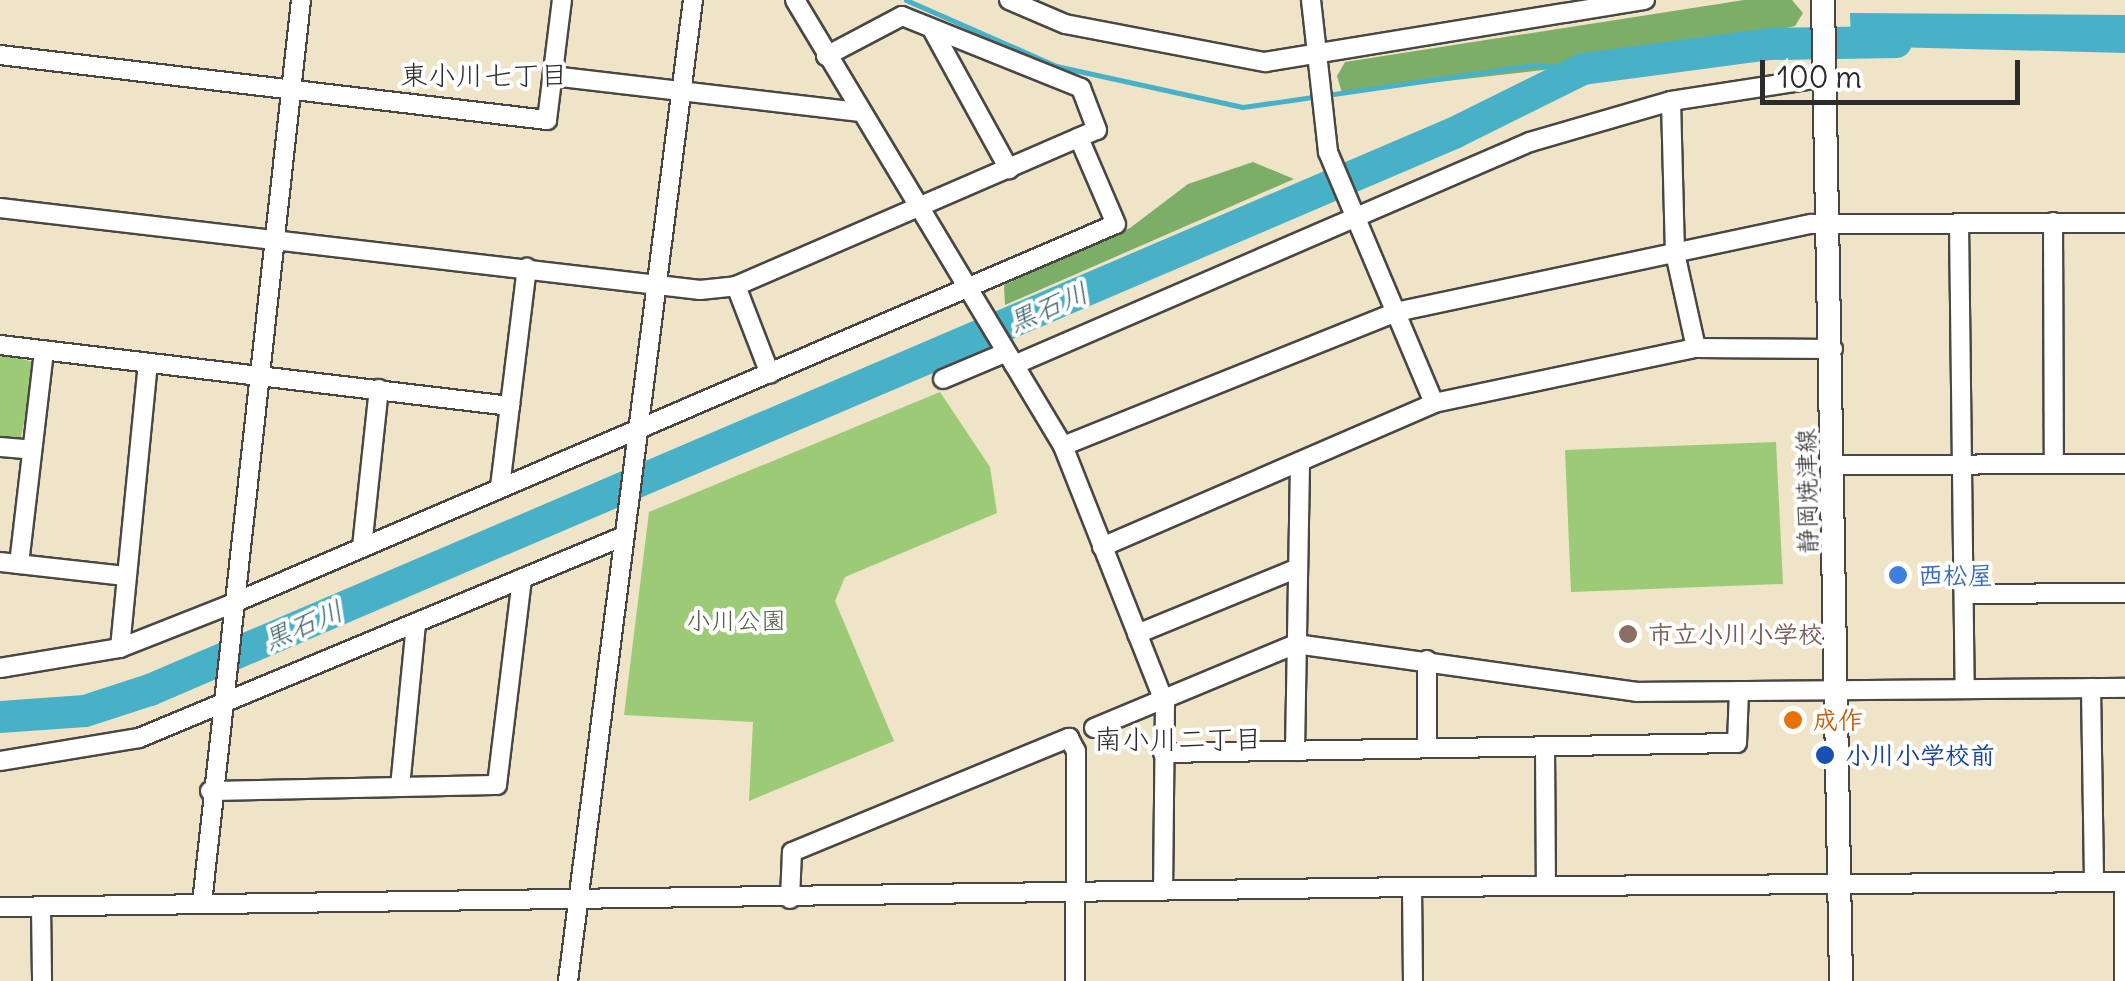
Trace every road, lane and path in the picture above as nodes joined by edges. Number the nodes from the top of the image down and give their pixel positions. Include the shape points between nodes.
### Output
1 (301, 0) edge
2 (542, 0) edge
3 (694, 0) edge
4 (795, 0) edge
5 (1009, 0) edge
6 (1311, 0) edge
7 (1645, 0) edge
8 (562, 1) edge
9 (1823, 2) edge
10 (933, 30) junction
11 (0, 55) edge
12 (826, 56) junction
13 (1317, 69) junction
14 (553, 76) junction
15 (1826, 78) junction
16 (290, 88) junction
17 (682, 92) junction
18 (1671, 101) junction
19 (858, 112) junction
20 (1079, 138) junction
21 (1009, 169) junction
22 (0, 208) edge
23 (920, 208) junction
24 (1358, 218) junction
25 (2053, 222) junction
26 (1959, 223) junction
27 (2125, 223) edge
28 (1831, 224) junction
29 (273, 240) junction
30 (1676, 253) junction
31 (527, 268) junction
32 (656, 284) junction
33 (736, 286) junction
34 (972, 294) junction
35 (1396, 312) junction
36 (0, 345) edge
37 (1696, 348) junction
38 (1833, 349) junction
39 (44, 350) junction
40 (1006, 354) junction
41 (148, 364) junction
42 (770, 374) junction
43 (260, 375) junction
44 (944, 379) dead end
45 (379, 389) junction
46 (1434, 403) junction
47 (510, 406) junction
48 (638, 438) junction
49 (0, 446) edge
50 (1063, 446) junction
51 (32, 450) junction
52 (1961, 464) junction
53 (2054, 464) junction
54 (2125, 464) edge
55 (1300, 465) junction
56 (1835, 465) junction
57 (500, 488) junction
58 (624, 536) junction
59 (362, 547) junction
60 (1102, 547) junction
61 (10, 563) edge
62 (1298, 568) junction
63 (125, 576) junction
64 (522, 579) junction
65 (2125, 593) edge
66 (1965, 594) junction
67 (229, 610) junction
68 (416, 623) junction
69 (1137, 634) junction
70 (1296, 644) junction
71 (120, 648) junction
72 (1427, 660) junction
73 (0, 668) edge
74 (1966, 686) junction
75 (1837, 688) junction
76 (2091, 688) junction
77 (2125, 688) edge
78 (1739, 691) junction
79 (1165, 704) junction
80 (216, 709) junction
81 (1094, 728) dead end
82 (1427, 748) junction
83 (1545, 748) junction
84 (1295, 751) junction
85 (1163, 753) junction
86 (0, 761) edge
87 (400, 787) junction
88 (210, 791) junction
89 (2094, 882) junction
90 (2125, 882) edge
91 (1840, 883) junction
92 (1546, 885) junction
93 (1412, 887) junction
94 (1077, 889) junction
95 (1163, 890) junction
96 (790, 899) junction
97 (580, 900) junction
98 (202, 903) junction
99 (42, 906) junction
100 (0, 907) edge
101 (42, 981) edge
102 (568, 981) edge
103 (1075, 981) edge
104 (1413, 981) edge
105 (1841, 981) edge
106 (2124, 981) edge

1 - 16 street
2 - 8 street
3 - 17 street
4 - 12 street
5 - 13 street via 1184,52
6 - 13 street
7 - 13 street
8 - 14 street
9 - 15 main road, 静岡焼津線
10 - 12 street via 902,16
10 - 20 street via 1081,88 1097,130
10 - 21 street
11 - 16 street
12 - 19 street
13 - 24 street via 1328,152
14 - 16 street via 548,120
14 - 17 street
15 - 18 street
15 - 28 main road, 静岡焼津線
16 - 29 street
17 - 19 street
17 - 32 street
18 - 24 street via 1530,142
18 - 30 street
19 - 23 street
20 - 21 street
20 - 34 street via 1116,224
21 - 23 street
22 - 29 street
23 - 33 street
23 - 34 street
24 - 35 street
24 - 40 street
25 - 26 street
25 - 27 street
25 - 53 street
26 - 28 street
26 - 52 street
28 - 30 street
28 - 38 main road, 静岡焼津線
29 - 31 street
29 - 43 street
30 - 35 street
30 - 37 street
31 - 32 street
31 - 47 street
32 - 33 street
32 - 48 street
33 - 42 street
34 - 40 street
34 - 42 street
35 - 46 street
35 - 50 street
36 - 39 street
37 - 38 street
37 - 46 street
38 - 56 main road, 静岡焼津線
39 - 41 street
39 - 51 street
40 - 44 street
40 - 50 street
41 - 43 street
41 - 63 street
42 - 48 street
43 - 45 street
43 - 67 street
45 - 47 street
45 - 59 street
46 - 55 street
47 - 57 street
48 - 57 street
48 - 58 street
49 - 51 street
50 - 60 street
51 - 61 street
52 - 53 street
52 - 56 street
52 - 66 street
53 - 54 street
55 - 60 street
55 - 62 street
56 - 75 main road, 静岡焼津線
57 - 59 street
58 - 64 street
58 - 97 street
59 - 67 street
60 - 69 street
61 - 63 street
62 - 69 street
62 - 70 street
63 - 71 street
64 - 68 street
64 - 87 street via 497,785
65 - 66 street
66 - 74 street
67 - 71 street
67 - 80 street
68 - 80 street
68 - 87 street
69 - 79 street
70 - 72 street
70 - 79 street
70 - 84 street
71 - 73 street
72 - 78 street via 1637,692
72 - 82 street
74 - 75 street
74 - 76 street
75 - 78 street
75 - 91 main road, 静岡焼津線
76 - 77 street
76 - 89 street
78 - 83 street via 1737,743
79 - 81 street
79 - 85 street
80 - 86 street via 139,738
80 - 88 street
82 - 83 street
82 - 84 street
83 - 92 street
84 - 85 street
85 - 95 street
87 - 88 street
88 - 98 street
89 - 90 street
89 - 91 street
90 - 106 street
91 - 92 street
91 - 105 main road, 静岡焼津線
92 - 93 street
93 - 95 street
93 - 104 street
94 - 95 street
94 - 96 street
94 - 96 street via 1068,738 792,852
94 - 103 street
96 - 97 street
97 - 98 street
97 - 102 street
98 - 99 street
99 - 100 street
99 - 101 street

